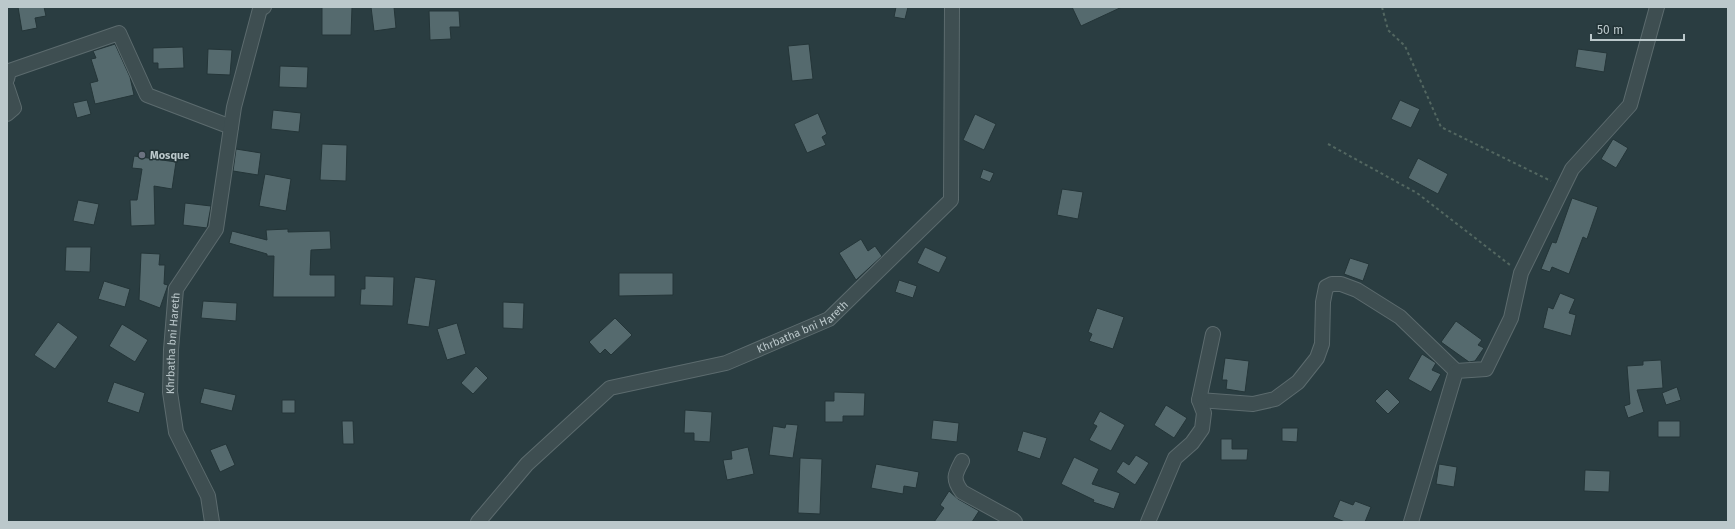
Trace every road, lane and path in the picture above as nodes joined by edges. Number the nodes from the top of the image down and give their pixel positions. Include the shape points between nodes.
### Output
1 (264, 7) edge
2 (952, 7) edge
3 (1382, 7) edge
4 (1657, 7) edge
5 (7, 79) edge
6 (7, 87) edge
7 (7, 114) edge
8 (231, 127) junction
9 (1328, 144) dead end
10 (1563, 186) junction
11 (1521, 273) junction
12 (1213, 334) dead end
13 (1456, 371) junction
14 (1199, 400) junction
15 (962, 461) dead end
16 (212, 522) edge
17 (478, 522) edge
18 (1015, 522) edge
19 (1148, 522) edge
20 (1411, 522) edge

1 - 8 street, Khrbatha bni Hareth via 260,9
2 - 17 street, Khrbatha bni Hareth via 951,200 829,319 726,363 610,388 527,464
3 - 10 path via 1388,30 1405,46 1441,127
4 - 10 street via 1630,105 1572,169
5 - 8 street via 9,71 119,33 147,95
6 - 7 street via 14,108
8 - 16 street, Khrbatha bni Hareth via 216,229 176,289 171,350 170,392 176,432 208,496
9 - 11 path via 1417,194
10 - 11 street
11 - 13 street via 1511,318 1486,369
12 - 14 street
13 - 14 street via 1400,317 1357,290 1341,284 1332,284 1326,288 1323,302 1322,344 1318,358 1298,382 1275,399 1253,404
13 - 20 street
14 - 19 street via 1204,413 1202,429 1192,444 1174,458
15 - 18 street via 955,474 956,484 962,492

